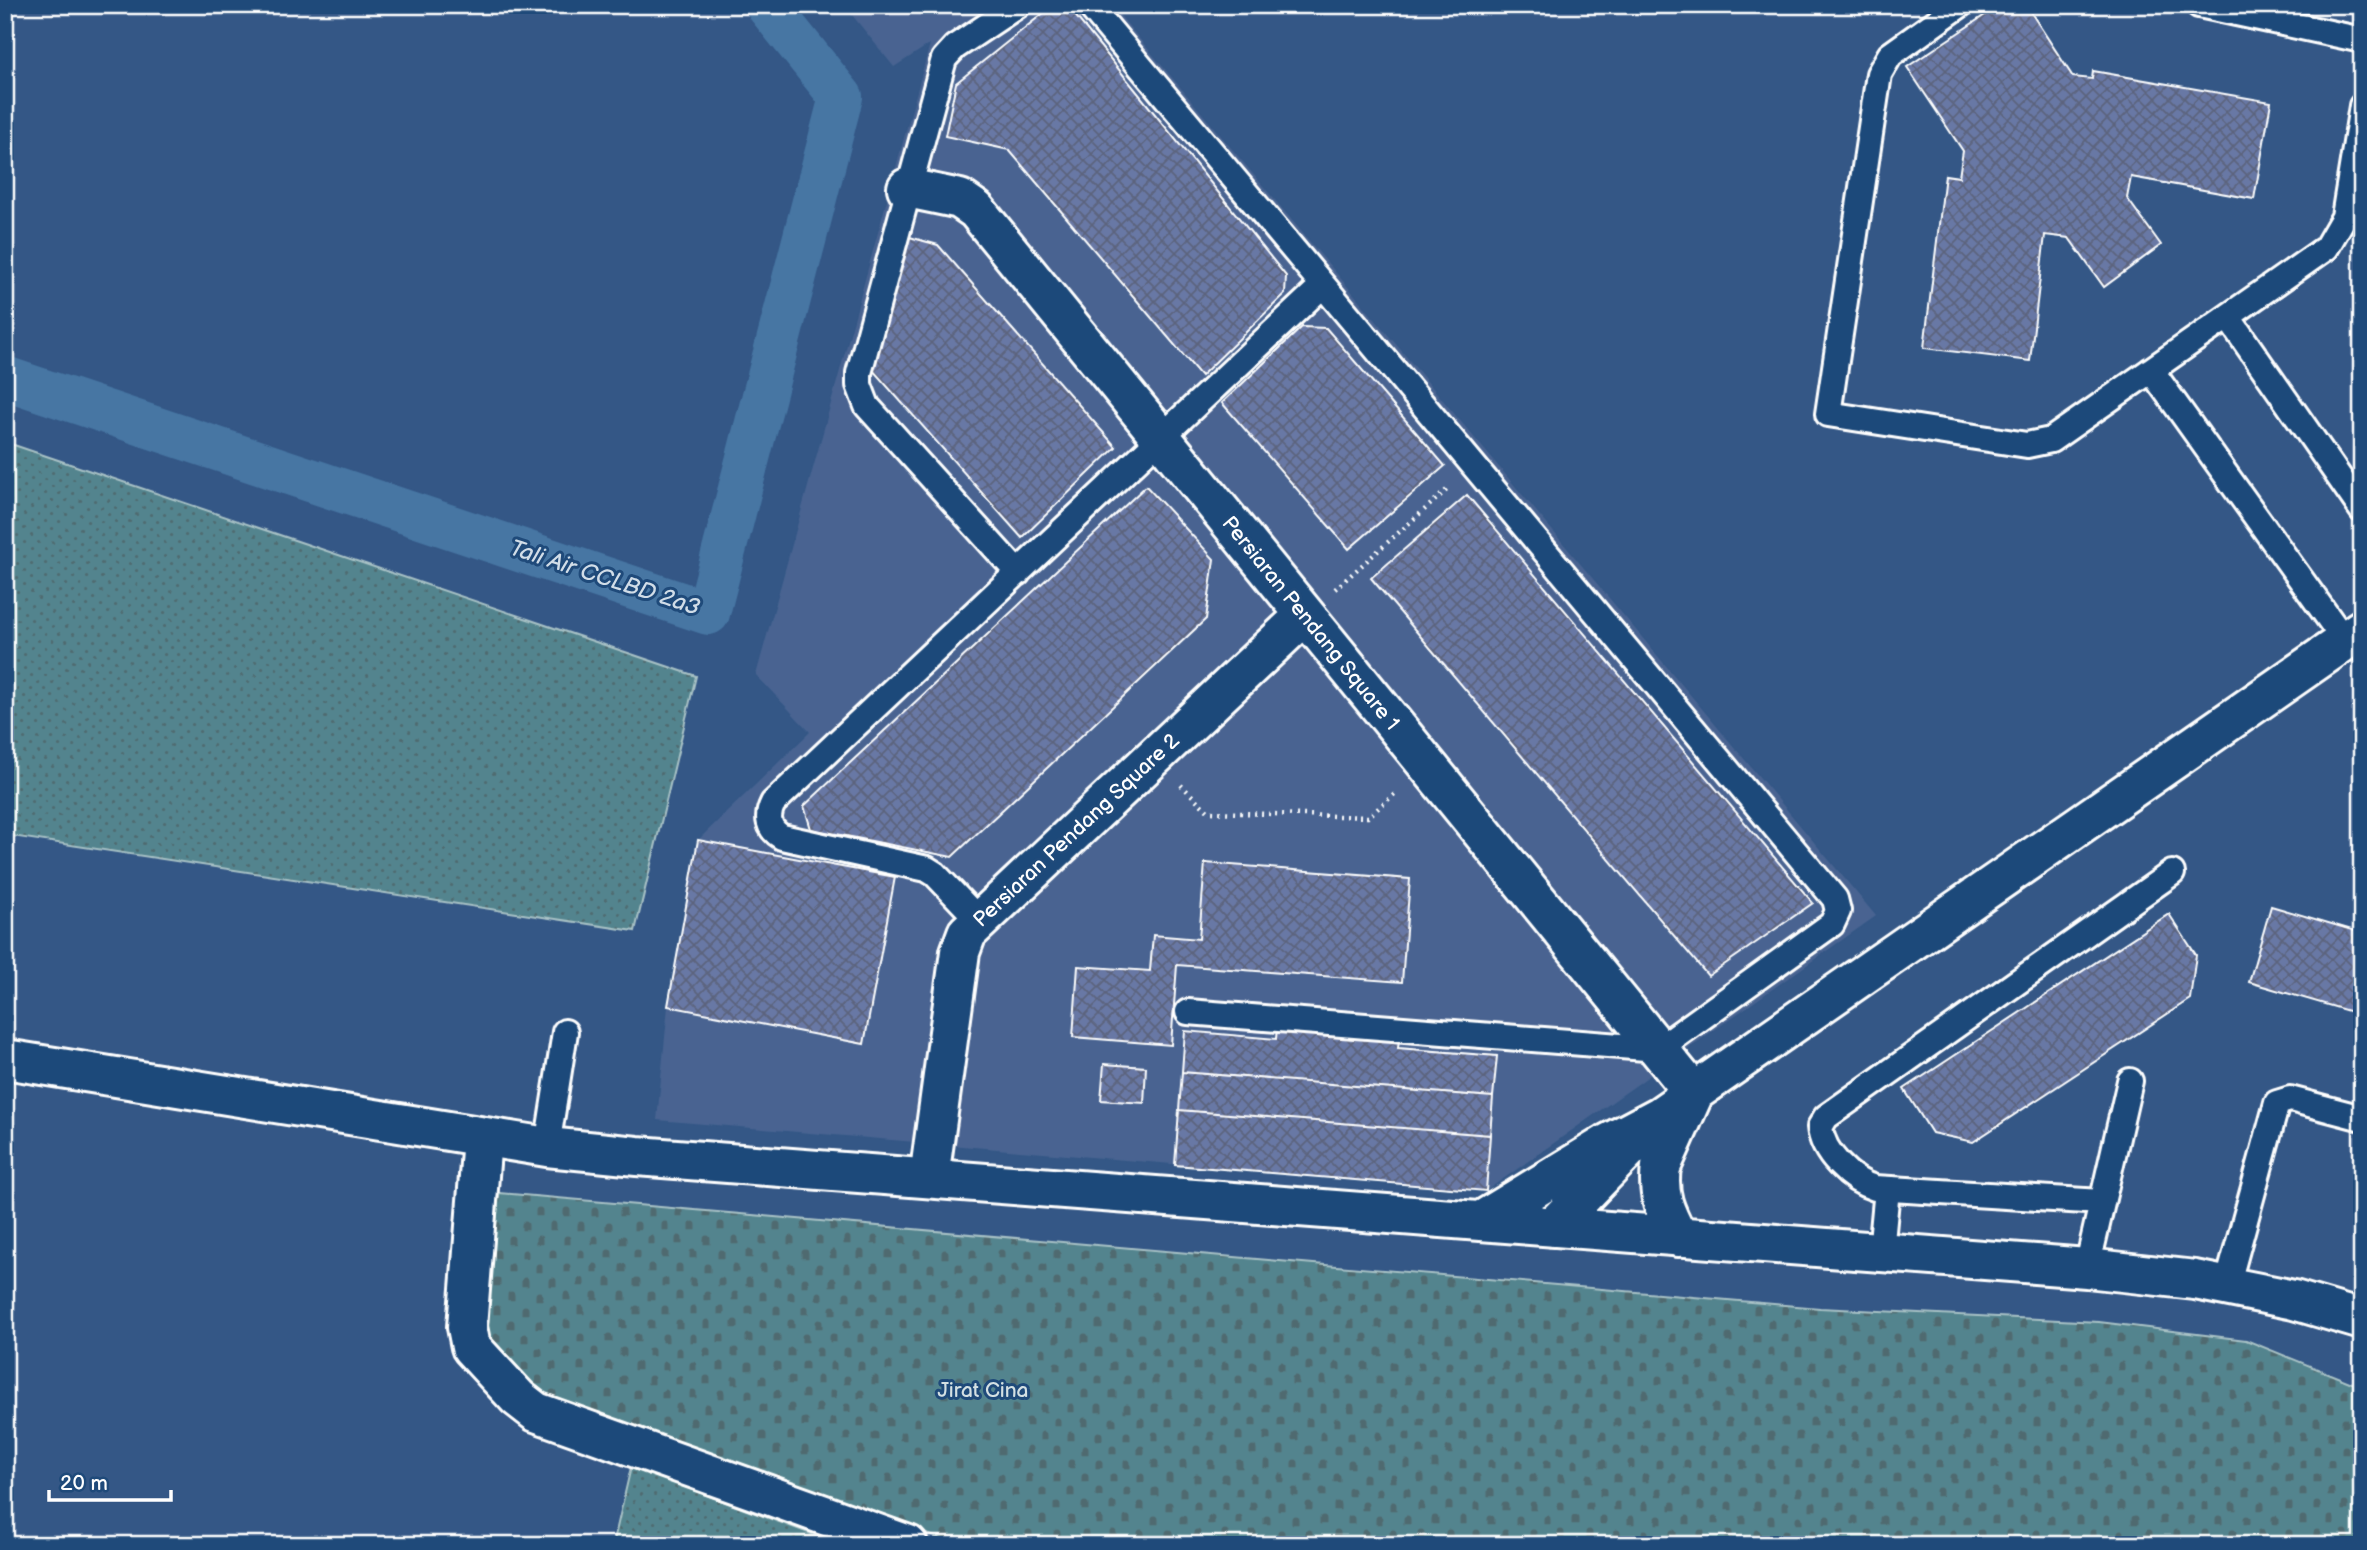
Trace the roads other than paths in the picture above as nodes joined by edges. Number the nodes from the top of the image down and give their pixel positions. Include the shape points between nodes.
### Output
1 (1018, 5) edge
2 (1089, 5) edge
3 (1960, 5) edge
4 (2199, 5) edge
5 (2362, 40) edge
6 (2362, 106) edge
7 (907, 188) junction
8 (1323, 285) junction
9 (2228, 317) junction
10 (2151, 370) junction
11 (1161, 438) junction
12 (2362, 510) edge
13 (1018, 573) junction
14 (1305, 615) junction
15 (2353, 635) edge
16 (2172, 873) dead end
17 (979, 920) junction
18 (1188, 1012) dead end
19 (565, 1032) dead end
20 (1658, 1049) junction
21 (5, 1059) edge
22 (2130, 1081) dead end
23 (1694, 1093) junction
24 (1660, 1116) junction
25 (2362, 1118) edge
26 (482, 1138) junction
27 (547, 1147) junction
28 (929, 1178) junction
29 (1887, 1189) junction
30 (2102, 1202) junction
31 (1481, 1221) junction
32 (1553, 1227) junction
33 (1678, 1237) junction
34 (1881, 1252) junction
35 (2087, 1268) junction
36 (2227, 1286) junction
37 (2362, 1320) edge
38 (908, 1545) edge

1 - 7 lane via 944,59
2 - 8 lane
3 - 10 lane via 1890,55 1879,74 1828,414 2039,445
4 - 5 lane
6 - 9 lane via 2344,217 2337,233 2326,248
7 - 11 street, Persiaran Pendang Square 1 via 960,199 976,210
7 - 13 lane via 861,360 861,396
8 - 11 lane
8 - 20 lane via 1837,905 1832,924
9 - 10 lane
9 - 12 lane
10 - 15 lane
11 - 13 lane
11 - 14 street, Persiaran Pendang Square 1
13 - 17 lane via 769,811 769,823 782,837 927,869
14 - 17 street, Persiaran Pendang Square 2
14 - 20 street, Persiaran Pendang Square 1
15 - 23 street
16 - 29 lane via 1822,1121 1822,1139 1853,1179
17 - 28 street, Persiaran Pendang Square 2 via 967,933 960,952
18 - 20 lane
19 - 27 lane
20 - 23 street, Persiaran Pendang Square 1
21 - 26 street
22 - 30 lane
23 - 24 street
23 - 33 street via 1661,1167 1662,1206
24 - 31 street
24 - 32 street
25 - 36 lane via 2290,1099 2277,1102
26 - 27 street
26 - 38 street via 467,1327 471,1348 518,1398 536,1412
27 - 28 street
28 - 31 street
29 - 30 lane
29 - 34 lane
30 - 35 lane
31 - 32 street
32 - 33 street
33 - 34 street
34 - 35 street
35 - 36 street
36 - 37 street

